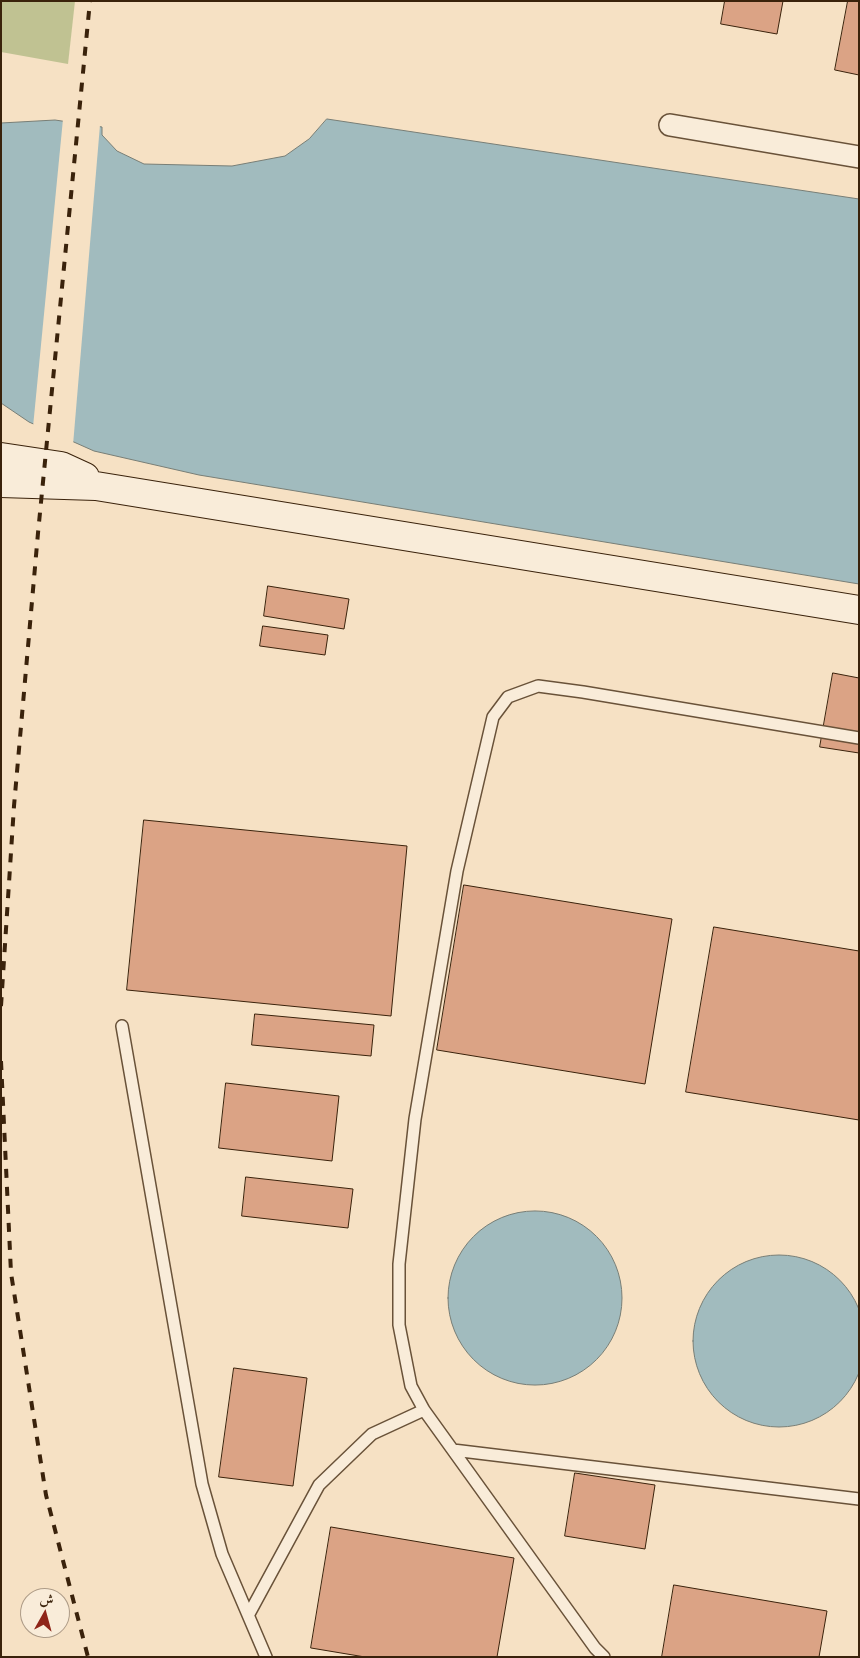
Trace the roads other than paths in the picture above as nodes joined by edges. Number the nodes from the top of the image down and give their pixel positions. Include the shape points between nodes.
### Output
1 (670, 125) dead end
2 (859, 157) edge
3 (1, 457) edge
4 (1, 483) edge
5 (96, 486) junction
6 (859, 610) edge
7 (859, 738) edge
8 (122, 1026) dead end
9 (424, 1410) junction
10 (452, 1450) junction
11 (859, 1499) edge
12 (249, 1614) junction
13 (266, 1657) edge
14 (604, 1657) edge

1 - 2 street
3 - 5 main road via 62,466
4 - 5 main road
5 - 6 main road
7 - 9 lane via 538,686 508,697 493,717 457,871 415,1119 399,1264 399,1325 411,1386
8 - 12 lane via 202,1484 222,1554
9 - 10 lane
9 - 12 lane via 372,1434 320,1485
10 - 11 lane
10 - 14 lane
12 - 13 lane

